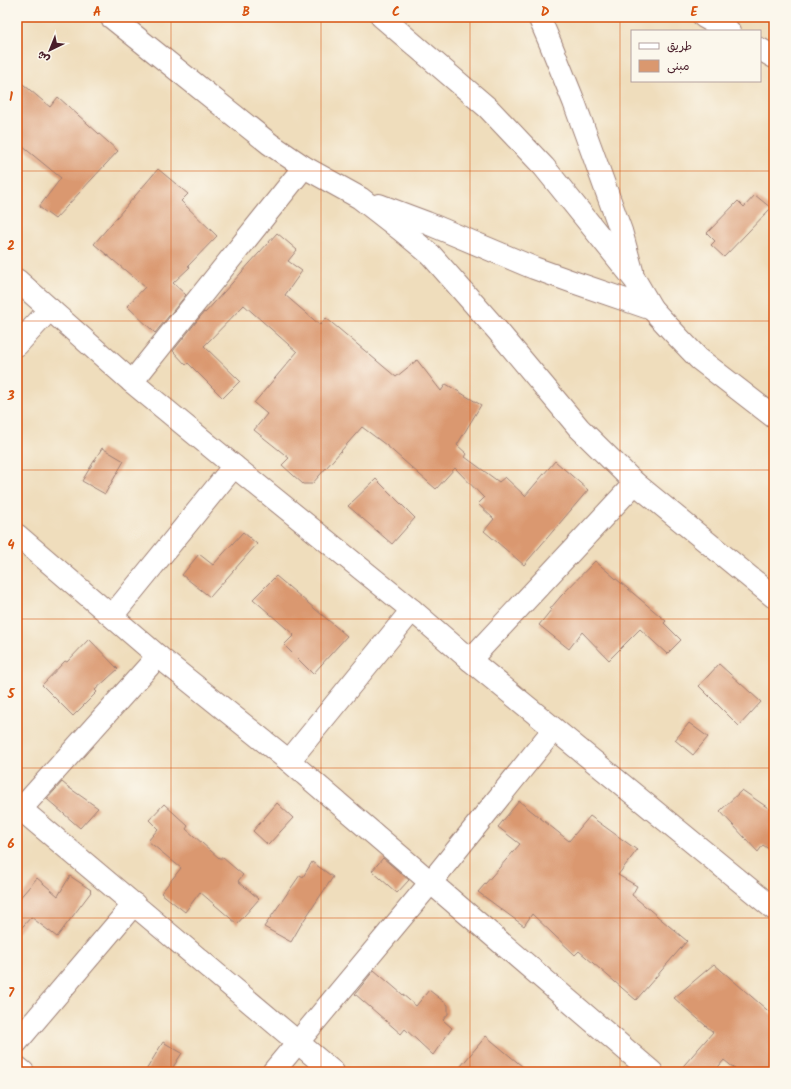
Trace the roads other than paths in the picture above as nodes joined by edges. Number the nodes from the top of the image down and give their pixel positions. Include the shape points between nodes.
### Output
1 (111, 17) edge
2 (382, 17) edge
3 (539, 17) edge
4 (704, 17) edge
5 (726, 30) edge
6 (761, 50) edge
7 (774, 57) edge
8 (304, 167) junction
9 (360, 198) junction
10 (17, 280) edge
11 (634, 280) junction
12 (50, 308) junction
13 (652, 309) junction
14 (17, 345) edge
15 (132, 382) junction
16 (772, 413) edge
17 (234, 466) junction
18 (635, 483) junction
19 (17, 535) edge
20 (774, 597) edge
21 (412, 610) junction
22 (112, 616) junction
23 (158, 656) junction
24 (470, 660) junction
25 (554, 729) junction
26 (289, 761) junction
27 (19, 807) edge
28 (431, 882) junction
29 (134, 904) junction
30 (774, 909) edge
31 (17, 1042) edge
32 (298, 1043) junction
33 (17, 1067) edge
34 (23, 1072) edge
35 (273, 1072) edge
36 (334, 1072) edge
37 (652, 1072) edge

1 - 8 street via 270,144
2 - 11 street via 488,108 513,134 544,167
3 - 11 street via 574,102 621,230
4 - 5 street
6 - 7 street
8 - 9 street
8 - 15 street
9 - 13 street via 547,272
9 - 18 street via 431,255 579,428
10 - 12 street
11 - 13 street
12 - 14 street
12 - 15 street
13 - 16 street via 699,359
15 - 17 street
17 - 21 street
17 - 22 street
18 - 20 street
18 - 24 street
19 - 22 street
21 - 24 street
21 - 26 street
22 - 23 street
23 - 26 street
23 - 27 street
24 - 25 street
25 - 28 street
25 - 30 street
26 - 28 street
27 - 29 street
28 - 32 street
28 - 37 street
29 - 31 street
29 - 32 street
32 - 35 street
32 - 36 street
33 - 34 street

